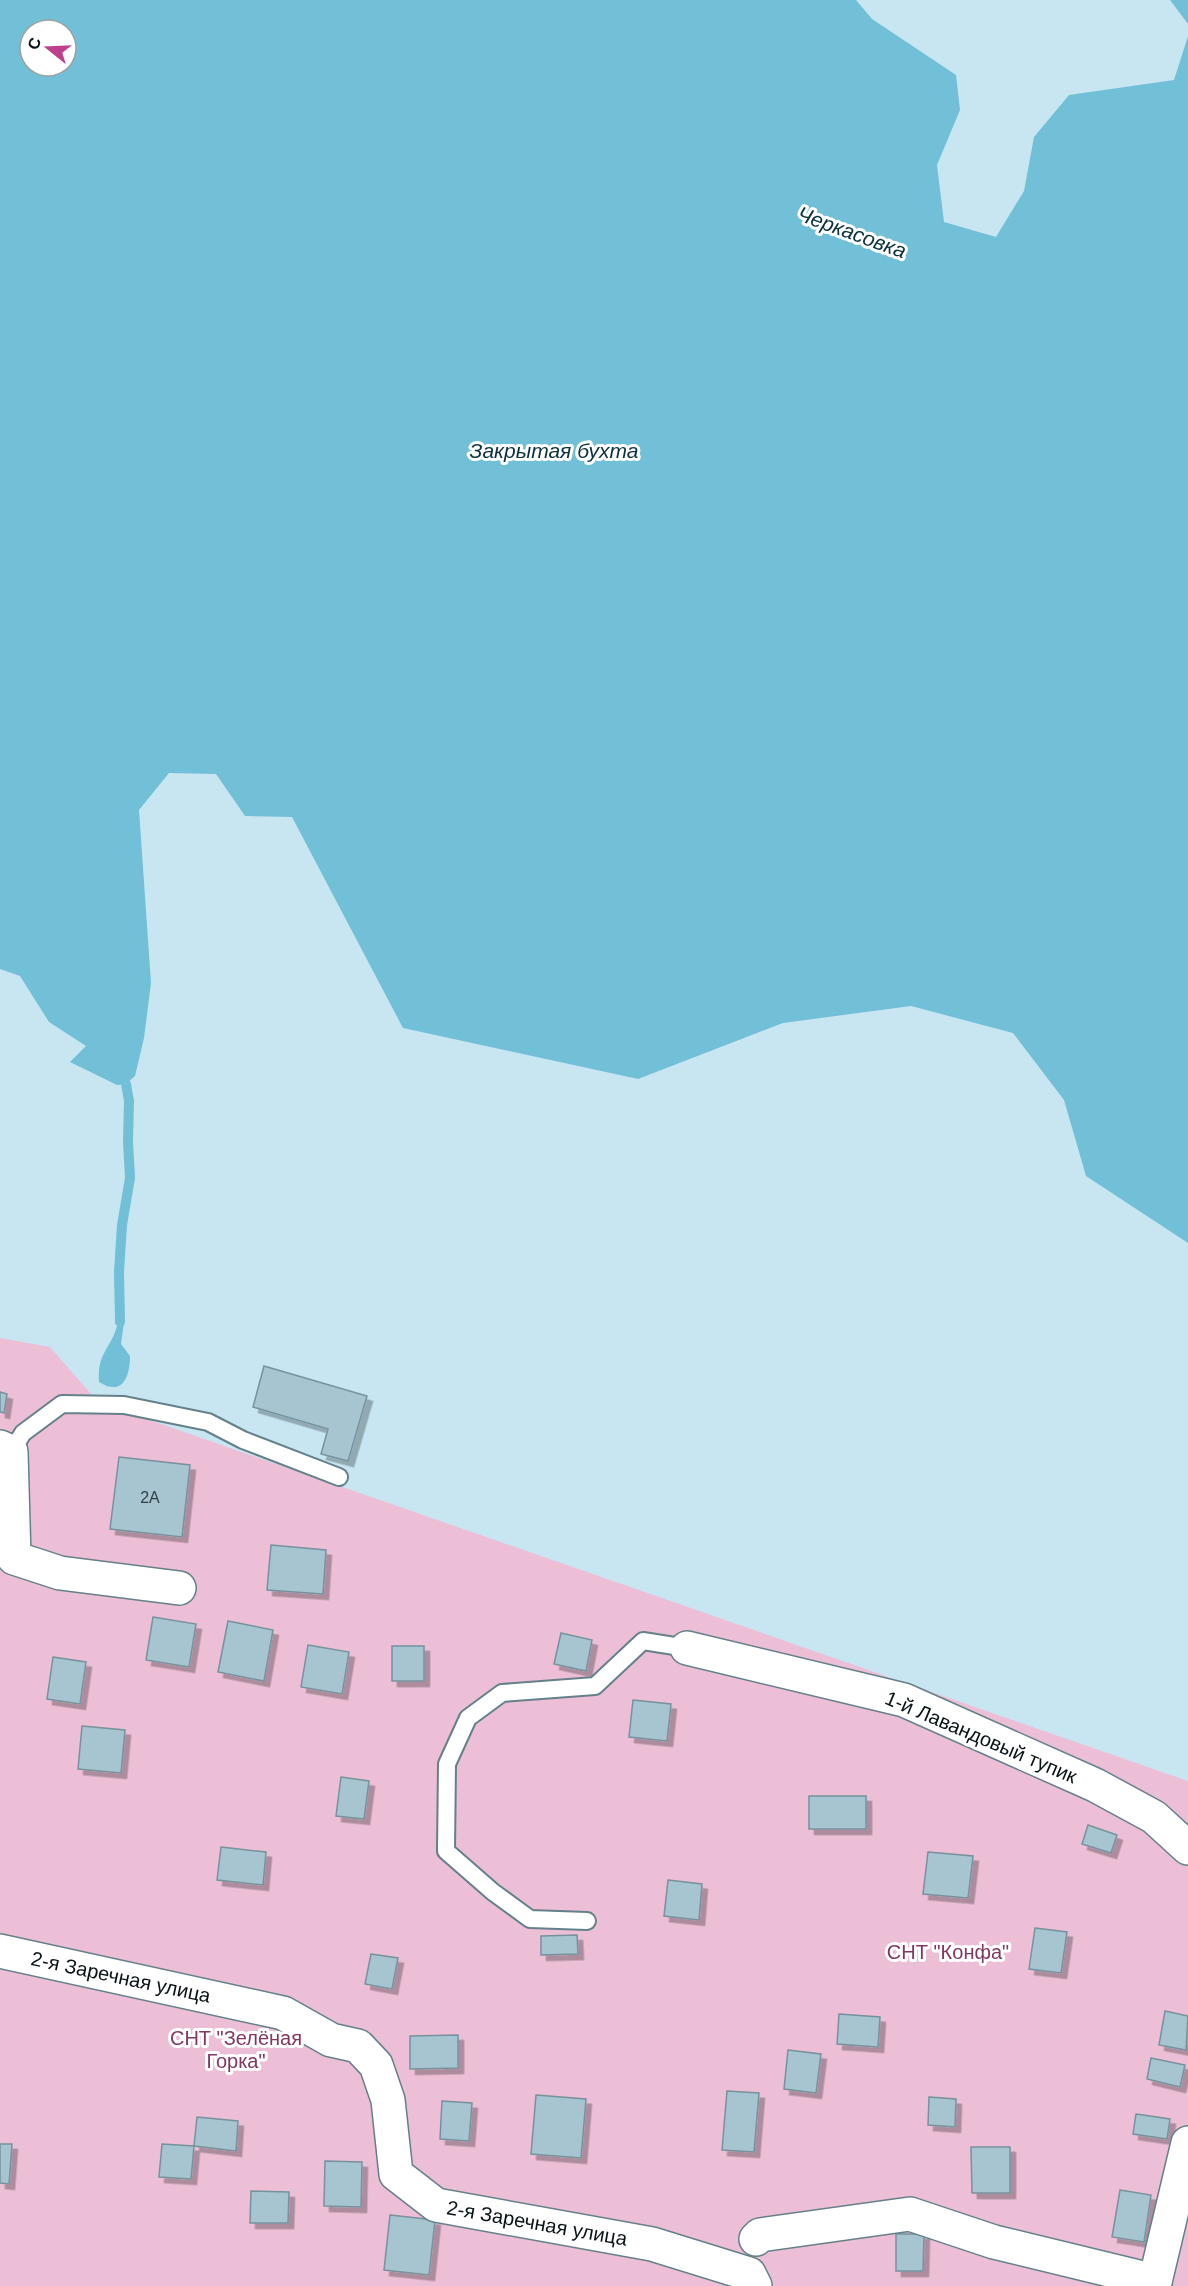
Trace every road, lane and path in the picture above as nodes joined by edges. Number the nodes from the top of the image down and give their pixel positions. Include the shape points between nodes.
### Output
1 (5, 1449) edge
2 (339, 1477) dead end
3 (180, 1588) dead end
4 (687, 1648) joint
5 (1188, 1848) edge
6 (587, 1921) dead end
7 (0, 1951) edge
8 (1188, 2143) edge
9 (756, 2239) joint
10 (752, 2280) edge
11 (1154, 2284) edge

1 - 2 lane via 62,1404 124,1405 208,1422 243,1440
1 - 3 street via 14,1558 60,1573
4 - 5 street, 1-й Лавандовый тупик via 904,1700 1095,1785 1154,1818
4 - 6 lane via 643,1641 595,1686 502,1693 468,1718 447,1764 446,1851 530,1919
7 - 10 street, 2-я Заречная улица via 283,2013 331,2040 358,2046 376,2065 388,2100 396,2174 436,2205 652,2244
8 - 11 street
9 - 10 lane via 749,2253
9 - 11 street via 760,2235 910,2214 994,2242

